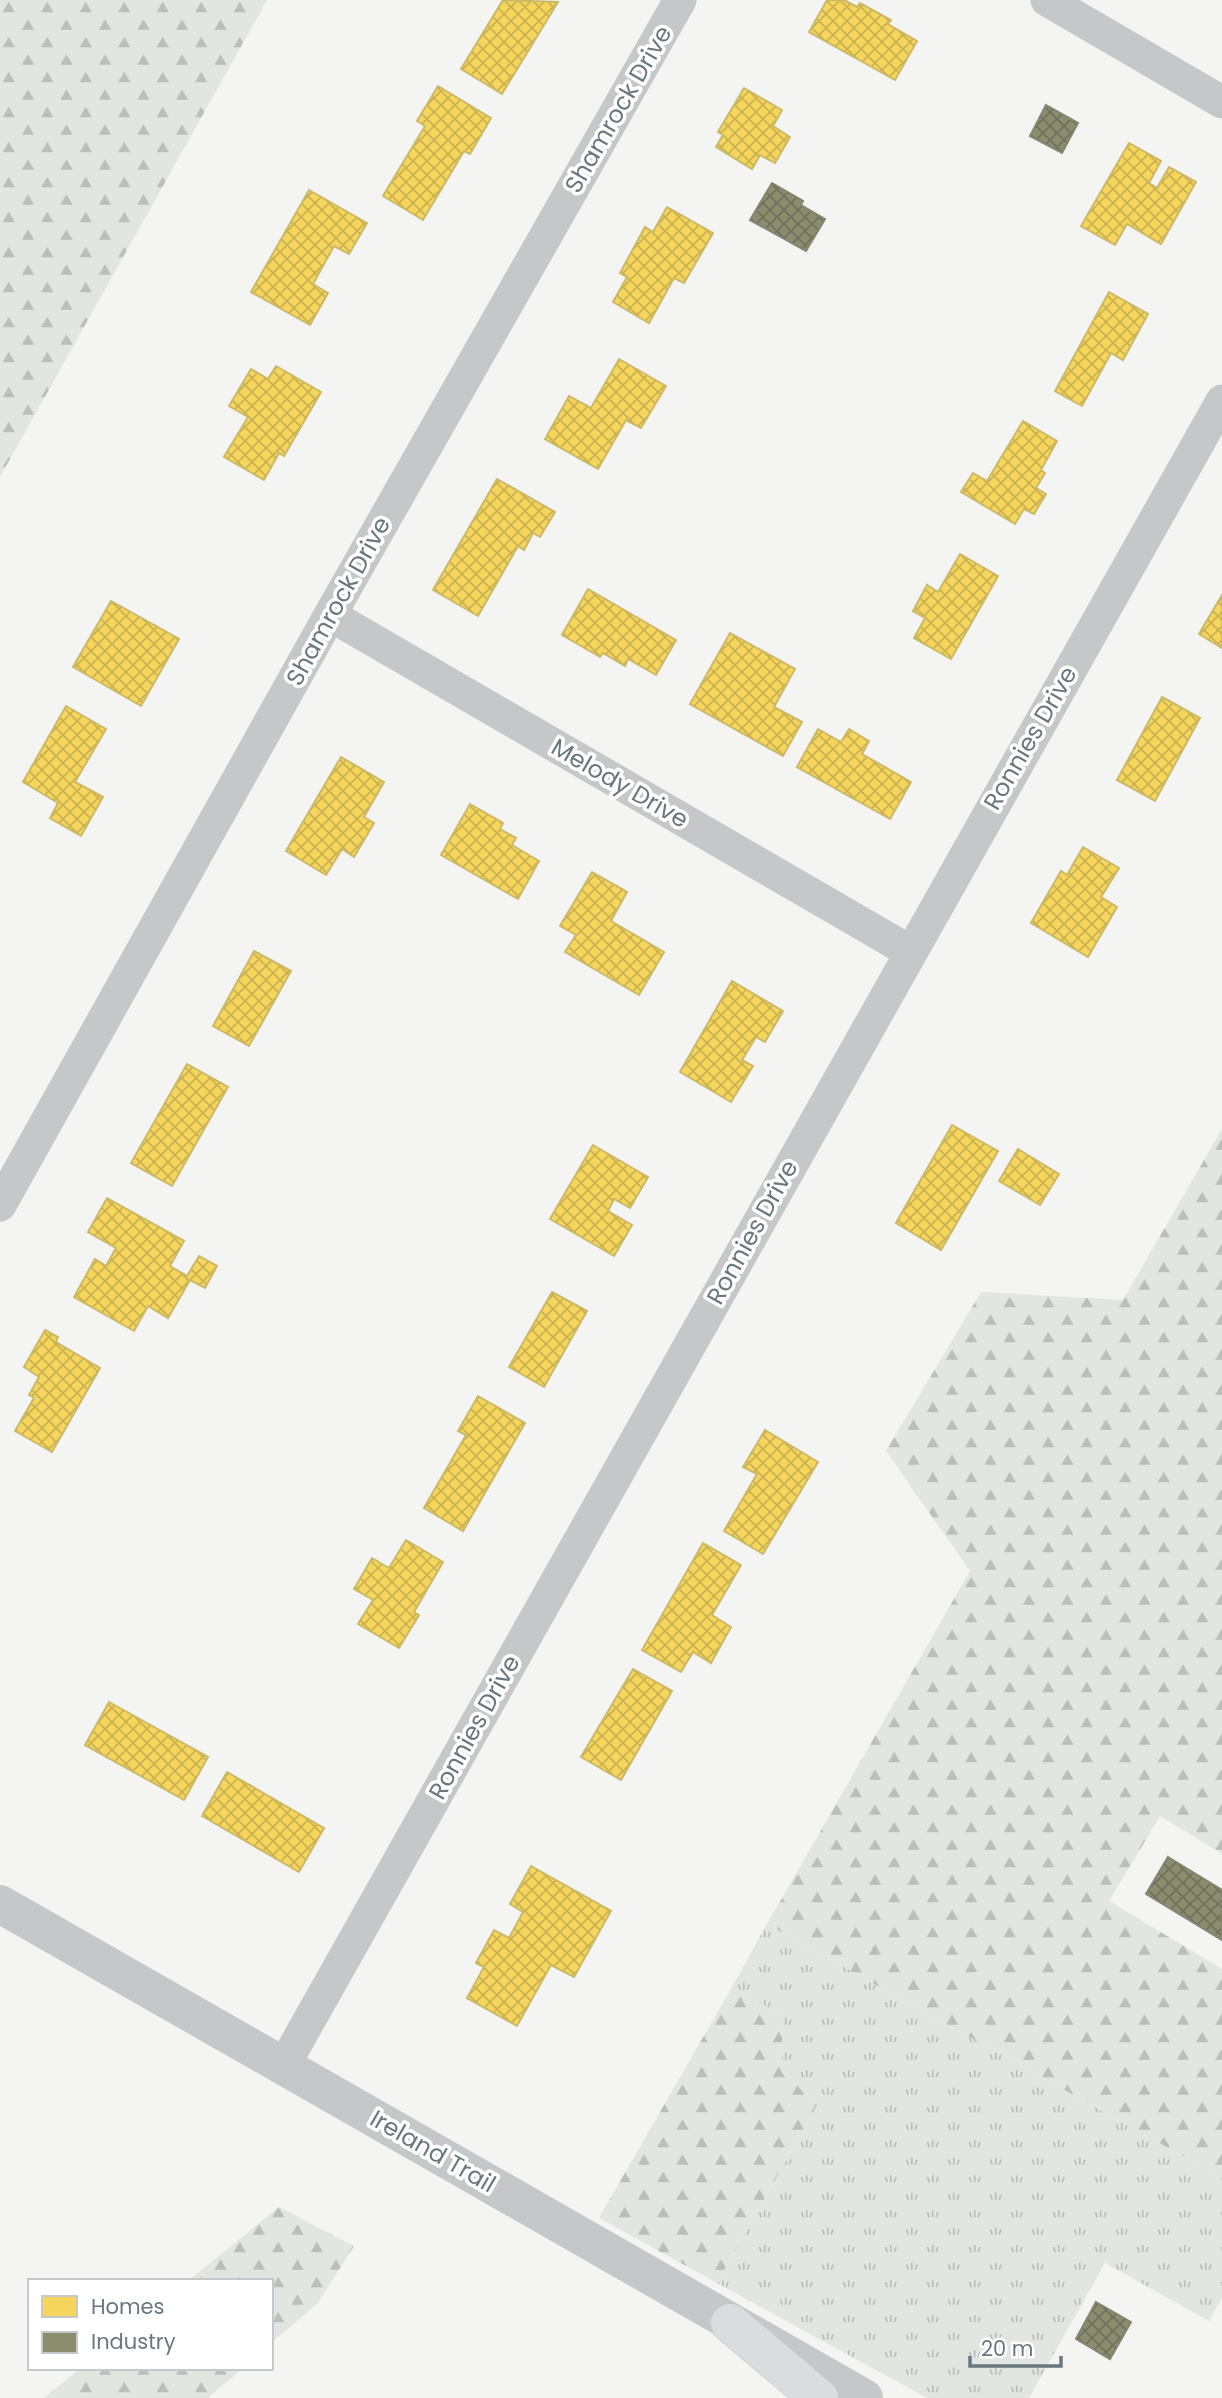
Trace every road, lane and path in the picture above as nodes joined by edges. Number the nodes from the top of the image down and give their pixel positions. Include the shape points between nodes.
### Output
1 (680, 0) edge
2 (1047, 0) edge
3 (1222, 102) edge
4 (1222, 401) edge
5 (330, 615) junction
6 (909, 951) junction
7 (0, 1205) edge
8 (0, 1905) edge
9 (284, 2065) junction
10 (730, 2323) junction
11 (819, 2398) edge
12 (864, 2398) edge

1 - 5 street, Shamrock Drive
2 - 3 street
4 - 6 street, Ronnies Drive
5 - 6 street, Melody Drive
5 - 7 street, Shamrock Drive
6 - 9 street, Ronnies Drive
8 - 9 street, Ireland Trail
9 - 10 street, Ireland Trail
10 - 11 main road
10 - 12 street, Ireland Trail

